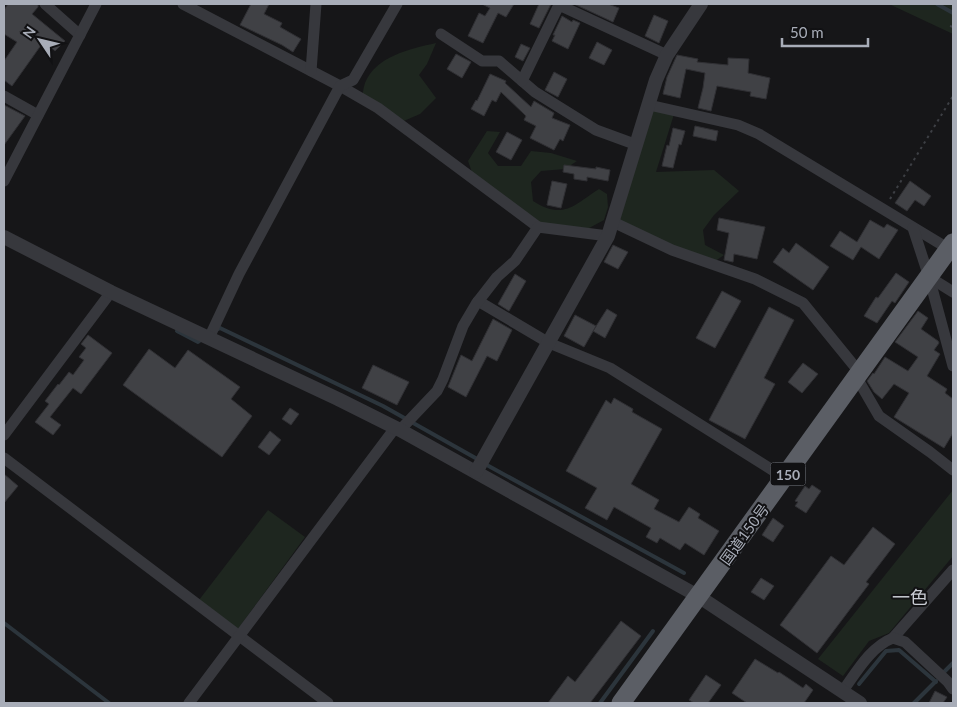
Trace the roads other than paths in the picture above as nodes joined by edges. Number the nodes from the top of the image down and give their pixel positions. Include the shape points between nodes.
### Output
1 (45, 4) edge
2 (96, 4) edge
3 (183, 4) edge
4 (316, 4) edge
5 (397, 4) edge
6 (559, 4) edge
7 (700, 4) edge
8 (441, 34) dead end
9 (80, 35) junction
10 (668, 54) junction
11 (311, 71) junction
12 (522, 80) junction
13 (340, 86) junction
14 (4, 96) edge
15 (649, 105) junction
16 (38, 115) junction
17 (636, 145) junction
18 (4, 181) edge
19 (613, 222) junction
20 (538, 226) junction
21 (913, 228) junction
22 (608, 236) junction
23 (4, 237) edge
24 (951, 246) edge
25 (929, 277) junction
26 (111, 292) junction
27 (953, 292) edge
28 (478, 301) junction
29 (209, 338) junction
30 (550, 343) junction
31 (953, 366) edge
32 (859, 375) junction
33 (398, 429) junction
34 (4, 435) edge
35 (4, 458) edge
36 (953, 470) edge
37 (476, 472) junction
38 (785, 478) junction
39 (953, 570) edge
40 (698, 596) junction
41 (239, 636) junction
42 (893, 638) junction
43 (953, 689) edge
44 (842, 692) junction
45 (188, 703) edge
46 (328, 703) edge
47 (621, 703) edge
48 (860, 703) edge

1 - 9 street
2 - 9 street
3 - 11 street
4 - 11 street
5 - 13 street via 353,80
6 - 10 street
6 - 12 street
7 - 10 street
8 - 12 street via 482,61 499,60
9 - 16 street
10 - 15 street
11 - 13 street
12 - 17 street via 535,92 596,130
13 - 20 street via 378,108
13 - 29 street via 239,274
14 - 16 street
15 - 17 street
15 - 21 street via 759,134
16 - 18 street
17 - 19 street
19 - 22 street
19 - 32 street via 672,250 755,279 803,303
20 - 22 street
20 - 28 street via 515,261
21 - 24 street
21 - 25 street
22 - 30 street
23 - 26 street
24 - 25 highway, 国道150号 / 150
25 - 27 street
25 - 31 street
25 - 32 highway, 国道150号 / 150
26 - 29 street
26 - 34 street
28 - 30 street
28 - 33 street via 463,326 437,391
29 - 33 street
30 - 37 street
30 - 38 street via 610,368
32 - 36 street via 878,416
32 - 38 highway, 国道150号 / 150
33 - 37 street
33 - 41 street
35 - 41 street
37 - 40 street
38 - 40 highway, 国道150号 / 150
39 - 42 street
40 - 44 street
40 - 47 highway, 国道150号 / 150
41 - 45 street
41 - 46 street
42 - 43 street via 905,642
42 - 44 street via 873,650
44 - 48 street

